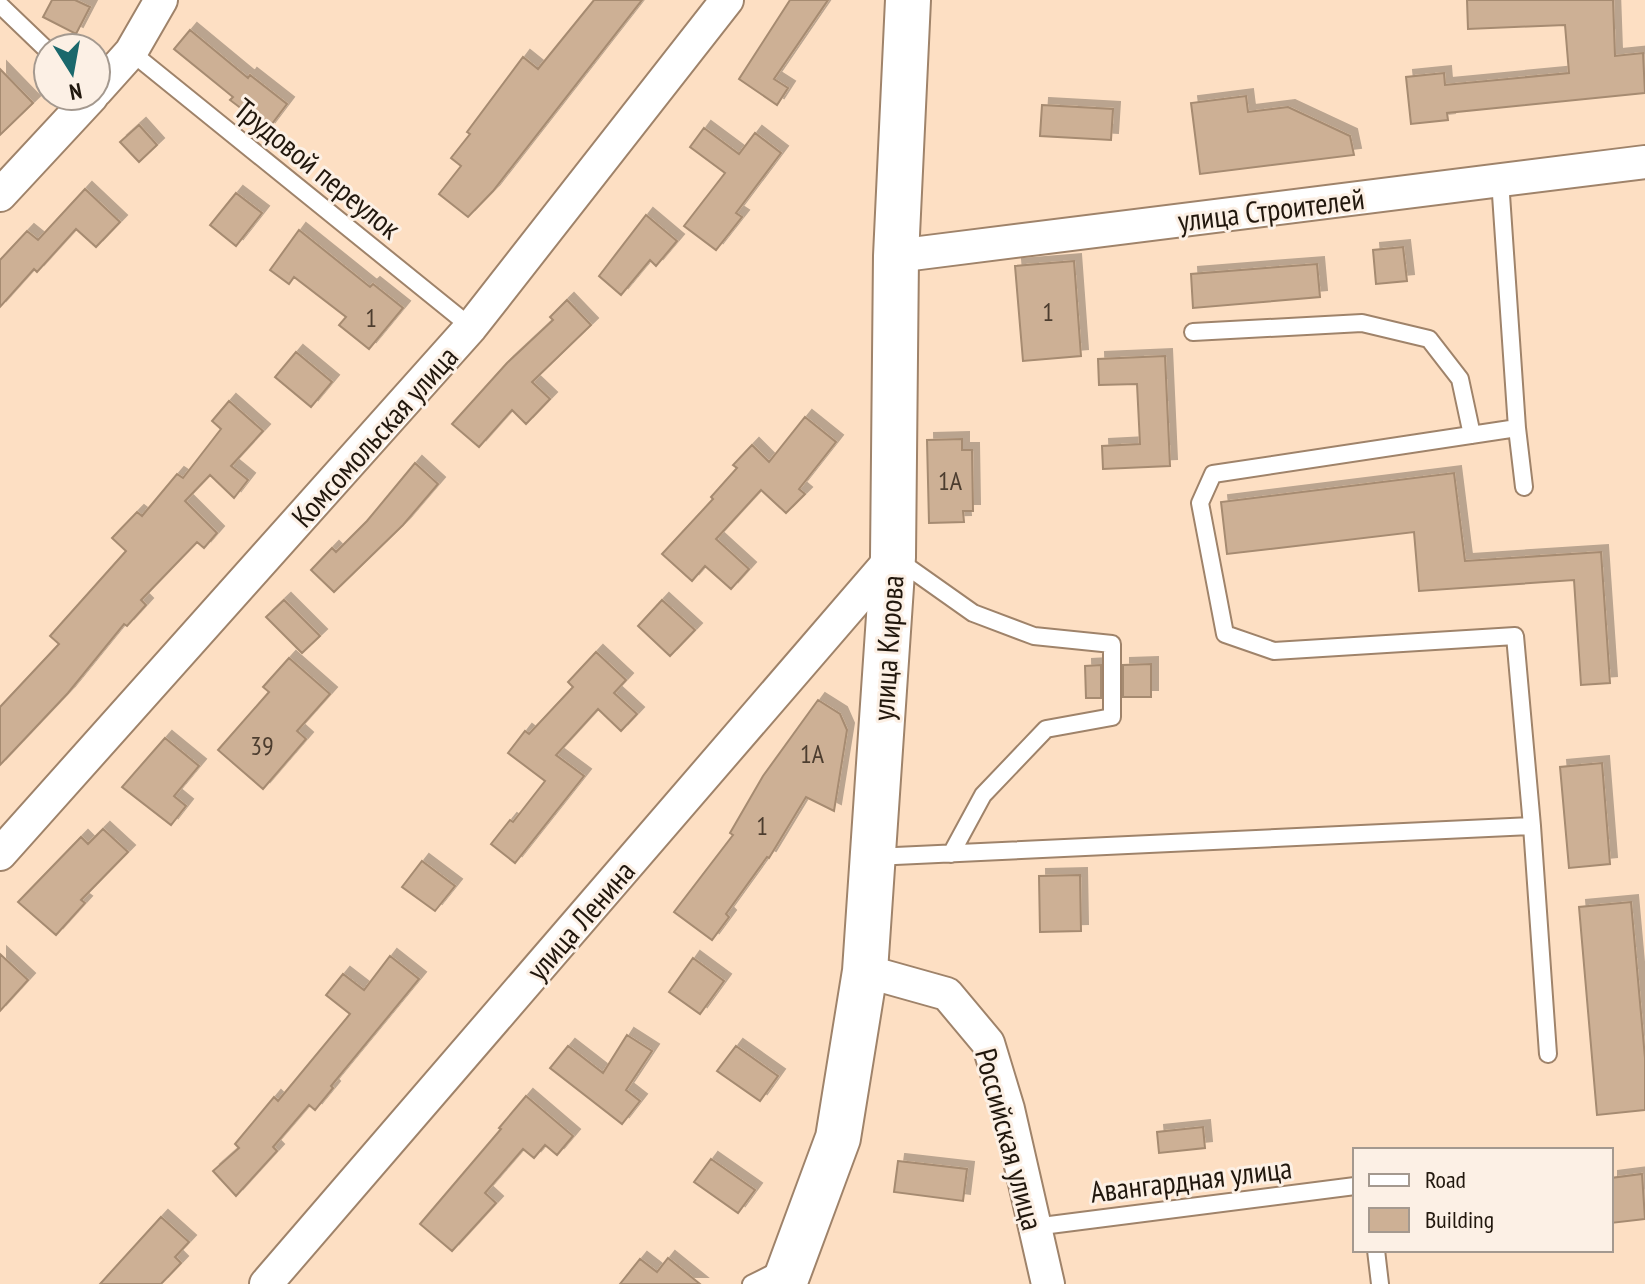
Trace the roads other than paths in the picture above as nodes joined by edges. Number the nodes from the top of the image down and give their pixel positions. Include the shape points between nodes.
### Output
1 (161, 0) edge
2 (727, 0) edge
3 (908, 0) edge
4 (0, 5) edge
5 (32, 36) edge
6 (131, 52) junction
7 (112, 73) edge
8 (77, 112) edge
9 (1645, 162) edge
10 (1500, 180) junction
11 (0, 195) edge
12 (896, 256) junction
13 (471, 327) junction
14 (1193, 332) dead end
15 (1517, 428) junction
16 (1472, 435) junction
17 (1524, 487) dead end
18 (893, 557) junction
19 (1532, 826) junction
20 (0, 854) edge
21 (951, 854) junction
22 (873, 857) junction
23 (865, 971) junction
24 (1548, 1054) dead end
25 (1353, 1186) edge
26 (1034, 1227) junction
27 (1376, 1252) edge
28 (789, 1274) edge
29 (266, 1284) edge
30 (751, 1284) edge
31 (1048, 1284) edge
32 (1380, 1284) edge

1 - 6 street
2 - 13 street, Комсомольская улица
3 - 12 main road, улица Кирова
4 - 5 lane
6 - 7 street
6 - 13 lane, Трудовой переулок
8 - 11 street
9 - 10 street, улица Строителей
10 - 12 street, улица Строителей
10 - 15 lane
12 - 18 main road, улица Кирова
13 - 20 street, Комсомольская улица
14 - 16 lane via 1362,323 1429,339 1460,379
15 - 16 lane
15 - 17 lane
16 - 19 lane via 1213,474 1200,503 1225,634 1274,651 1515,636
18 - 21 lane via 973,613 1034,636 1112,644 1112,717 1046,729 983,795
18 - 22 main road, улица Кирова
18 - 29 street, улица Ленина
19 - 21 lane
19 - 24 lane
21 - 22 lane
22 - 23 main road, улица Кирова
23 - 26 street, Российская улица via 947,994 988,1043
23 - 28 main road, улица Кирова via 838,1138
25 - 26 lane, Авангардная улица
26 - 31 street, Российская улица
27 - 32 lane
28 - 30 lane

